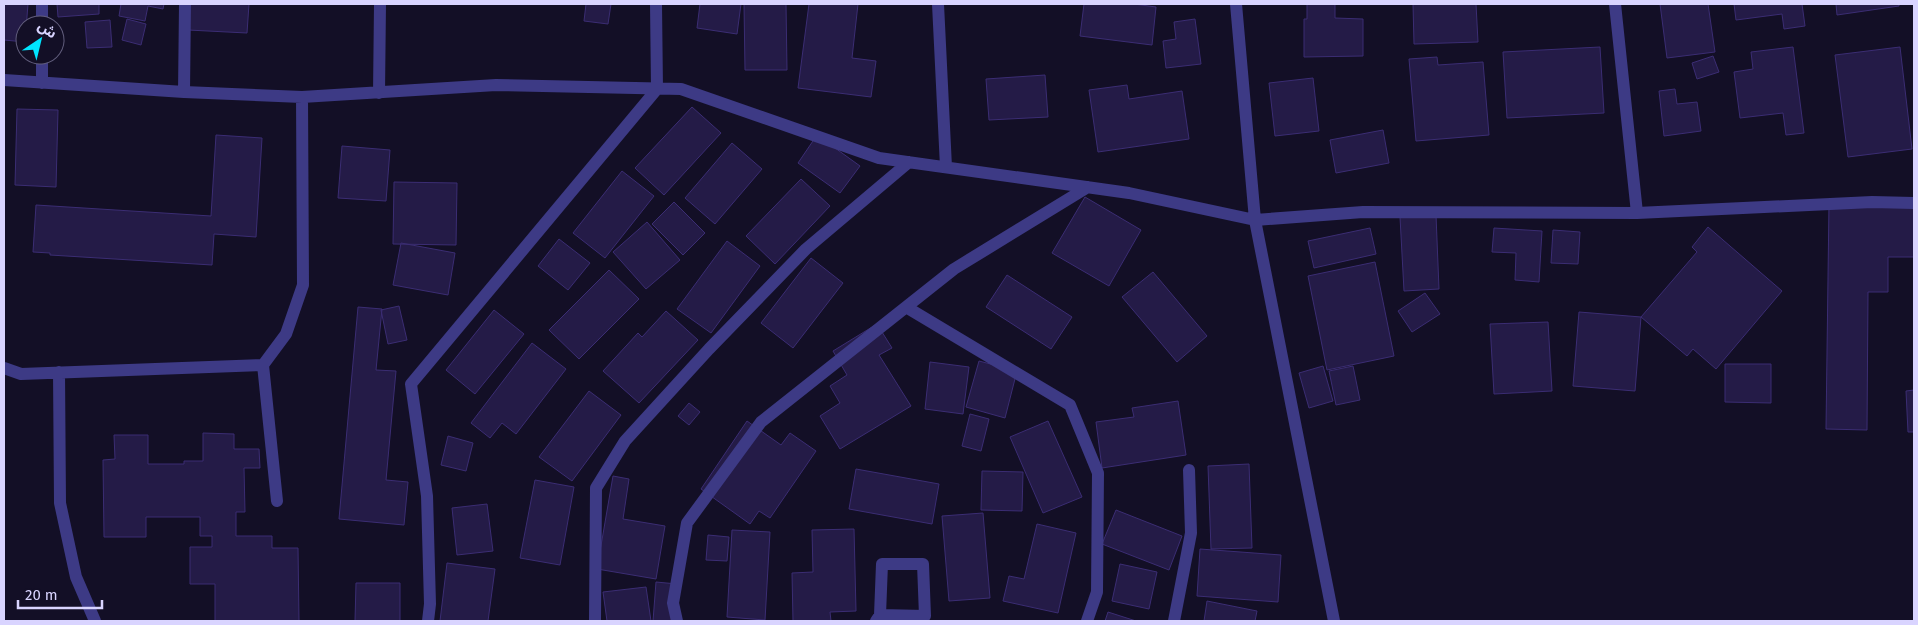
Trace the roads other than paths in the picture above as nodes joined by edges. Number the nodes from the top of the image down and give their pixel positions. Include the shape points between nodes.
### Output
1 (184, 4) edge
2 (380, 4) edge
3 (656, 4) edge
4 (938, 4) edge
5 (1236, 4) edge
6 (1616, 4) edge
7 (42, 65) edge
8 (4, 80) edge
9 (42, 83) junction
10 (657, 89) junction
11 (184, 92) junction
12 (379, 93) junction
13 (302, 97) junction
14 (909, 162) junction
15 (946, 168) junction
16 (1088, 187) junction
17 (1914, 203) edge
18 (1636, 213) junction
19 (1255, 220) junction
20 (906, 307) junction
21 (263, 365) junction
22 (4, 368) edge
23 (59, 372) junction
24 (1188, 470) dead end
25 (277, 501) dead end
26 (878, 618) edge
27 (94, 621) edge
28 (428, 621) edge
29 (596, 621) edge
30 (677, 621) edge
31 (1087, 621) edge
32 (1174, 621) edge
33 (1334, 621) edge

1 - 11 street
2 - 12 street
3 - 10 street
4 - 15 street
5 - 19 street
6 - 18 street
7 - 9 street
8 - 9 street
9 - 11 street
10 - 12 street via 496,85
10 - 14 street via 681,89 879,158
10 - 28 street via 411,384 427,496
11 - 13 street
12 - 13 street
13 - 21 street via 303,285 286,334
14 - 15 street
14 - 29 street via 806,249 625,441 596,488
15 - 16 street
16 - 19 street
16 - 20 street via 954,269
17 - 18 street via 1872,202
18 - 19 street via 1363,212
19 - 33 street
20 - 30 street via 761,422 687,523 673,603
20 - 31 street via 1070,405 1098,473 1097,592
21 - 23 street
21 - 25 street
22 - 23 street via 21,374
23 - 27 street via 60,503 76,576
24 - 32 street via 1191,534
26 - 26 street via 925,616 923,564 882,564

